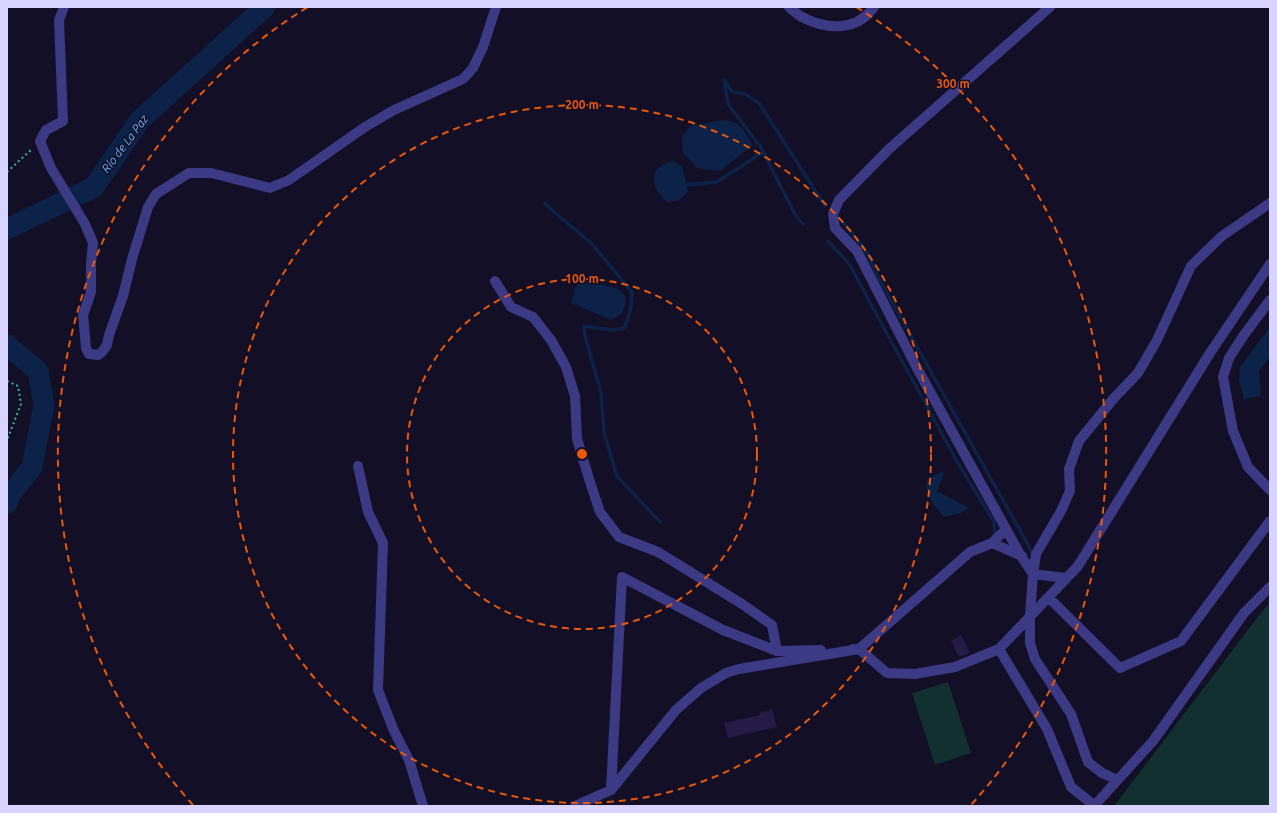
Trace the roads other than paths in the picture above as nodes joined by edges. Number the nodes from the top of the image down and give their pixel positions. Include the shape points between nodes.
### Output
1 (64, 7) edge
2 (496, 7) edge
3 (789, 7) edge
4 (874, 7) edge
5 (1050, 7) edge
6 (1270, 204) edge
7 (1270, 264) edge
8 (495, 281) dead end
9 (1270, 300) edge
10 (358, 466) dead end
11 (1270, 490) edge
12 (1270, 521) edge
13 (1006, 529) junction
14 (992, 543) junction
15 (1036, 554) junction
16 (1021, 556) junction
17 (1033, 574) junction
18 (1066, 578) junction
19 (1270, 587) edge
20 (1049, 598) junction
21 (1030, 615) junction
22 (859, 649) junction
23 (999, 649) junction
24 (777, 651) junction
25 (1118, 780) junction
26 (611, 790) junction
27 (423, 806) edge
28 (575, 806) edge
29 (1094, 806) edge

1 - 2 street via 59,20 63,121 46,130 40,141 51,168 85,224 93,243 91,292 83,315 86,348 89,354 94,355 102,352 107,345 148,207 156,194 189,174 211,173 270,188 289,180 394,110 463,79 473,68 483,47
3 - 4 street via 803,18 824,26 836,27 858,22
5 - 13 street via 889,149 839,200 833,214 834,228 857,251 918,370
6 - 15 street via 1222,236 1191,266 1157,340 1138,373 1078,441 1070,468 1070,491
7 - 18 street via 1210,353 1078,566
8 - 24 street via 511,307 533,317 551,340 566,367 575,396 577,439 600,512 619,537 658,552 772,625
9 - 11 street via 1229,358 1222,377 1233,431 1248,467
10 - 27 street via 368,512 383,543 378,690 409,760
12 - 20 street via 1181,641 1120,668
13 - 14 street
13 - 16 street
14 - 16 street
14 - 22 street via 970,552
15 - 16 street
15 - 17 street
16 - 17 street
17 - 18 street
17 - 21 street
18 - 20 street
19 - 25 street via 1244,613 1153,741
20 - 21 street
21 - 23 street
21 - 25 street via 1030,643 1035,659 1071,714 1088,762
22 - 23 street via 888,673 915,674 955,667
22 - 24 street
22 - 26 street via 726,673 701,688 676,710
23 - 29 street via 1047,730 1071,787
24 - 26 street via 723,630 622,577
25 - 29 street
26 - 28 street

